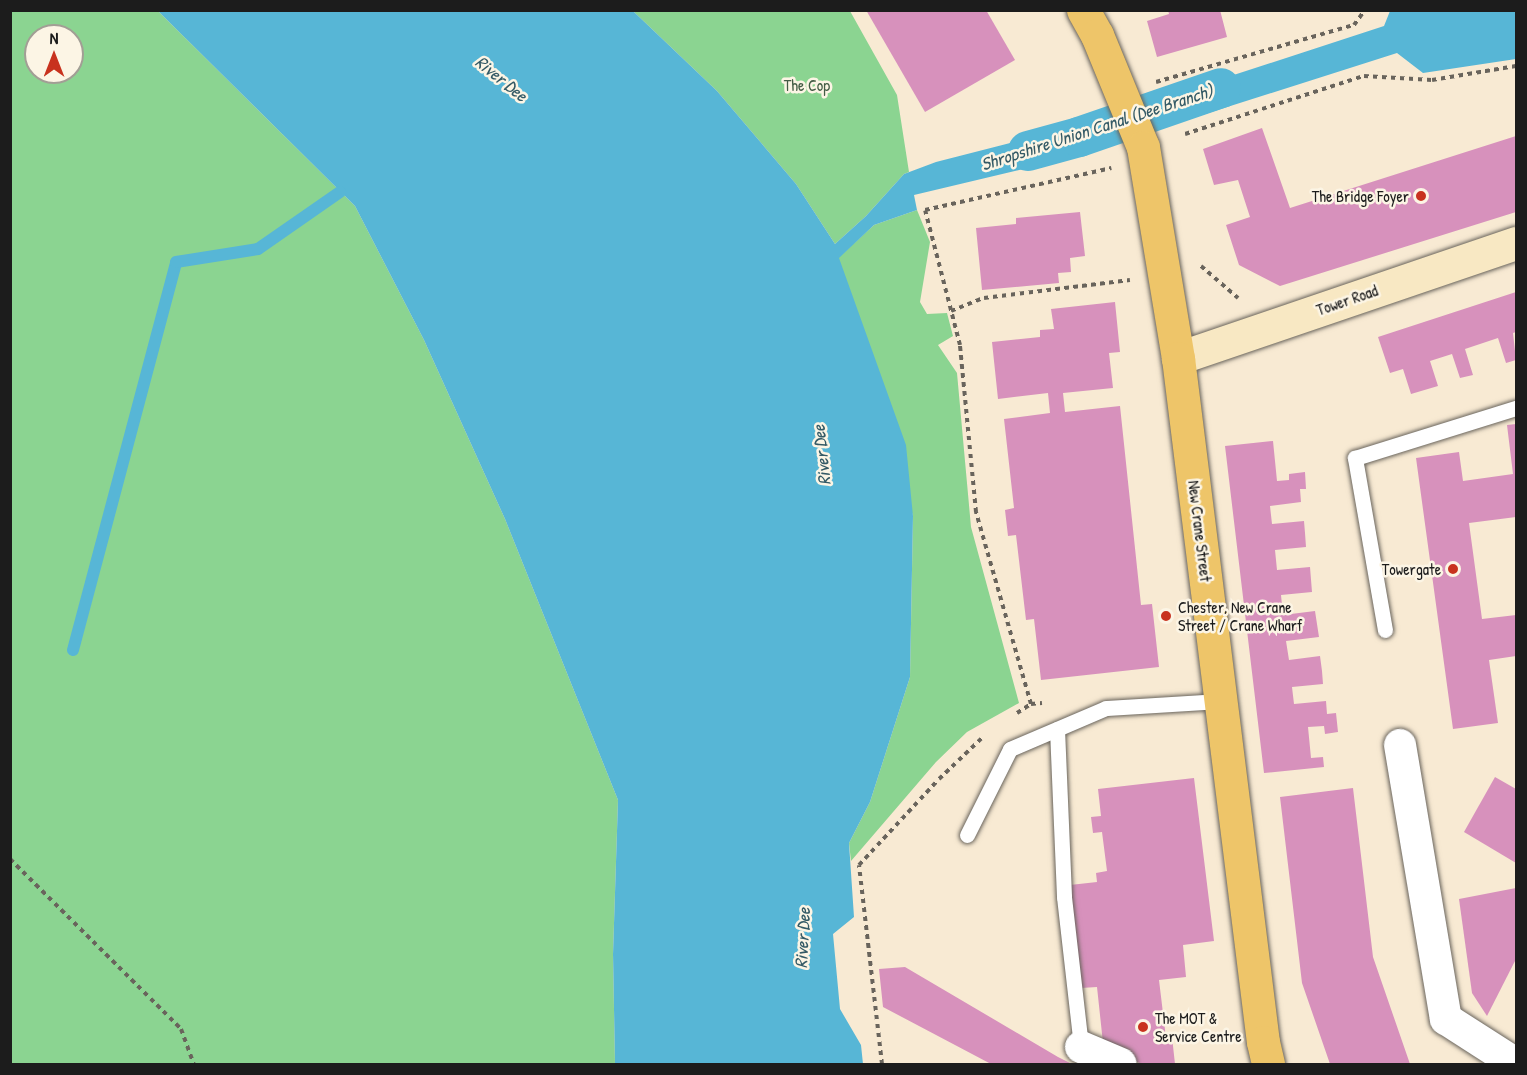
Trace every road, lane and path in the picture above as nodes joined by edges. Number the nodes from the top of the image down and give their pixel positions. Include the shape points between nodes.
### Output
1 (1083, 10) edge
2 (1365, 10) edge
3 (1516, 66) edge
4 (1154, 83) dead end
5 (1185, 134) dead end
6 (1144, 154) junction
7 (1516, 243) edge
8 (1194, 259) dead end
9 (1164, 275) junction
10 (1240, 300) dead end
11 (951, 311) junction
12 (1178, 358) junction
13 (1516, 408) edge
14 (1385, 630) dead end
15 (1221, 701) junction
16 (1031, 704) dead end
17 (1020, 711) dead end
18 (1012, 716) dead end
19 (1057, 729) junction
20 (988, 733) dead end
21 (1400, 745) dead end
22 (968, 835) dead end
23 (10, 859) edge
24 (1081, 1047) joint
25 (1516, 1064) edge
26 (194, 1065) edge
27 (882, 1065) edge
28 (1121, 1065) edge
29 (1268, 1065) edge

1 - 6 main road, New Crane Street via 1097,35
2 - 4 path via 1354,25
3 - 5 path via 1432,80 1364,76
6 - 9 main road, New Crane Street
6 - 11 path via 925,210
7 - 12 street, Tower Road
8 - 10 path
9 - 11 path via 984,298
9 - 12 main road, New Crane Street
11 - 16 path via 960,345 976,512
12 - 15 main road, New Crane Street
13 - 14 lane via 1356,458
15 - 19 lane via 1106,708
15 - 29 main road, New Crane Street
17 - 18 path
19 - 22 lane via 1010,749
19 - 24 lane via 1064,897
20 - 27 path via 859,865
21 - 25 street via 1446,1019
23 - 26 path via 181,1029
24 - 28 street

